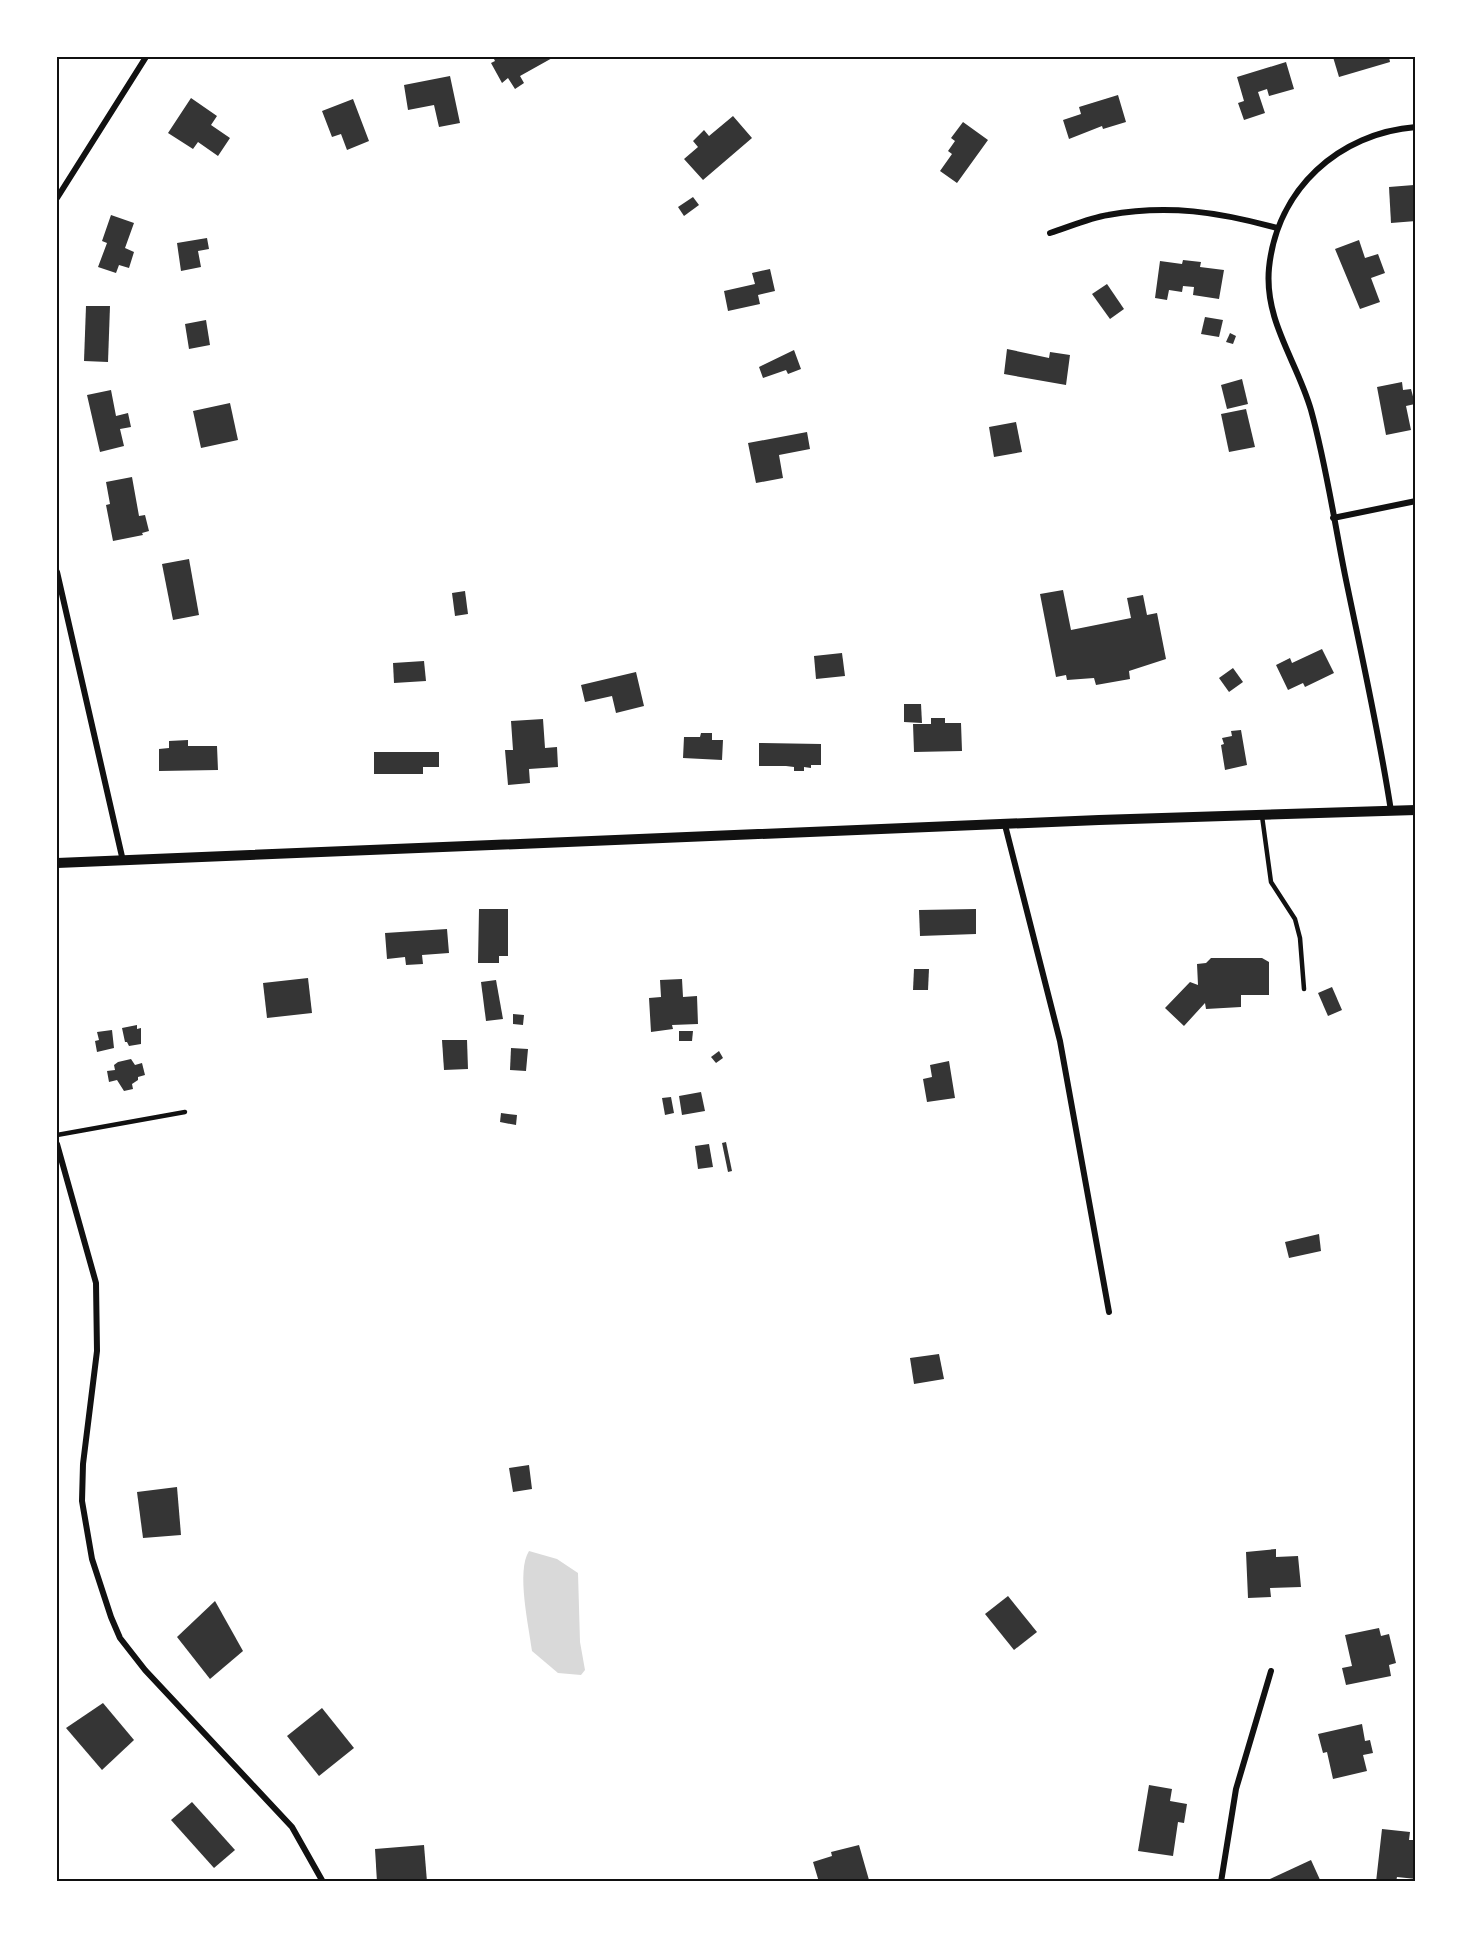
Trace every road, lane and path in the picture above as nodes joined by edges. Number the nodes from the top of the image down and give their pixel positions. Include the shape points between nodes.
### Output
1 (146, 57) edge
2 (1416, 127) edge
3 (57, 198) edge
4 (1277, 228) junction
5 (1050, 233) dead end
6 (1416, 501) edge
7 (1333, 518) junction
8 (57, 572) edge
9 (1416, 810) edge
10 (1391, 811) junction
11 (1262, 816) junction
12 (1005, 825) junction
13 (123, 861) junction
14 (57, 863) edge
15 (1304, 989) dead end
16 (185, 1112) dead end
17 (57, 1135) edge
18 (57, 1144) edge
19 (1109, 1312) dead end
20 (1271, 1671) dead end
21 (323, 1882) edge
22 (1221, 1882) edge

1 - 3 street
2 - 4 street via 1372,135 1341,149 1292,197
4 - 5 street via 1224,214 1166,209 1107,215
4 - 7 street via 1269,268 1271,307 1311,409
6 - 7 street
7 - 10 street
8 - 13 street
9 - 10 street
10 - 11 street
11 - 12 street
11 - 15 lane via 1271,882 1295,919
12 - 13 street
12 - 19 street via 1060,1041
13 - 14 street
16 - 17 lane
18 - 21 street via 96,1283 97,1351 81,1501 92,1559 111,1617 120,1638 145,1670 292,1827
20 - 22 street via 1236,1789

